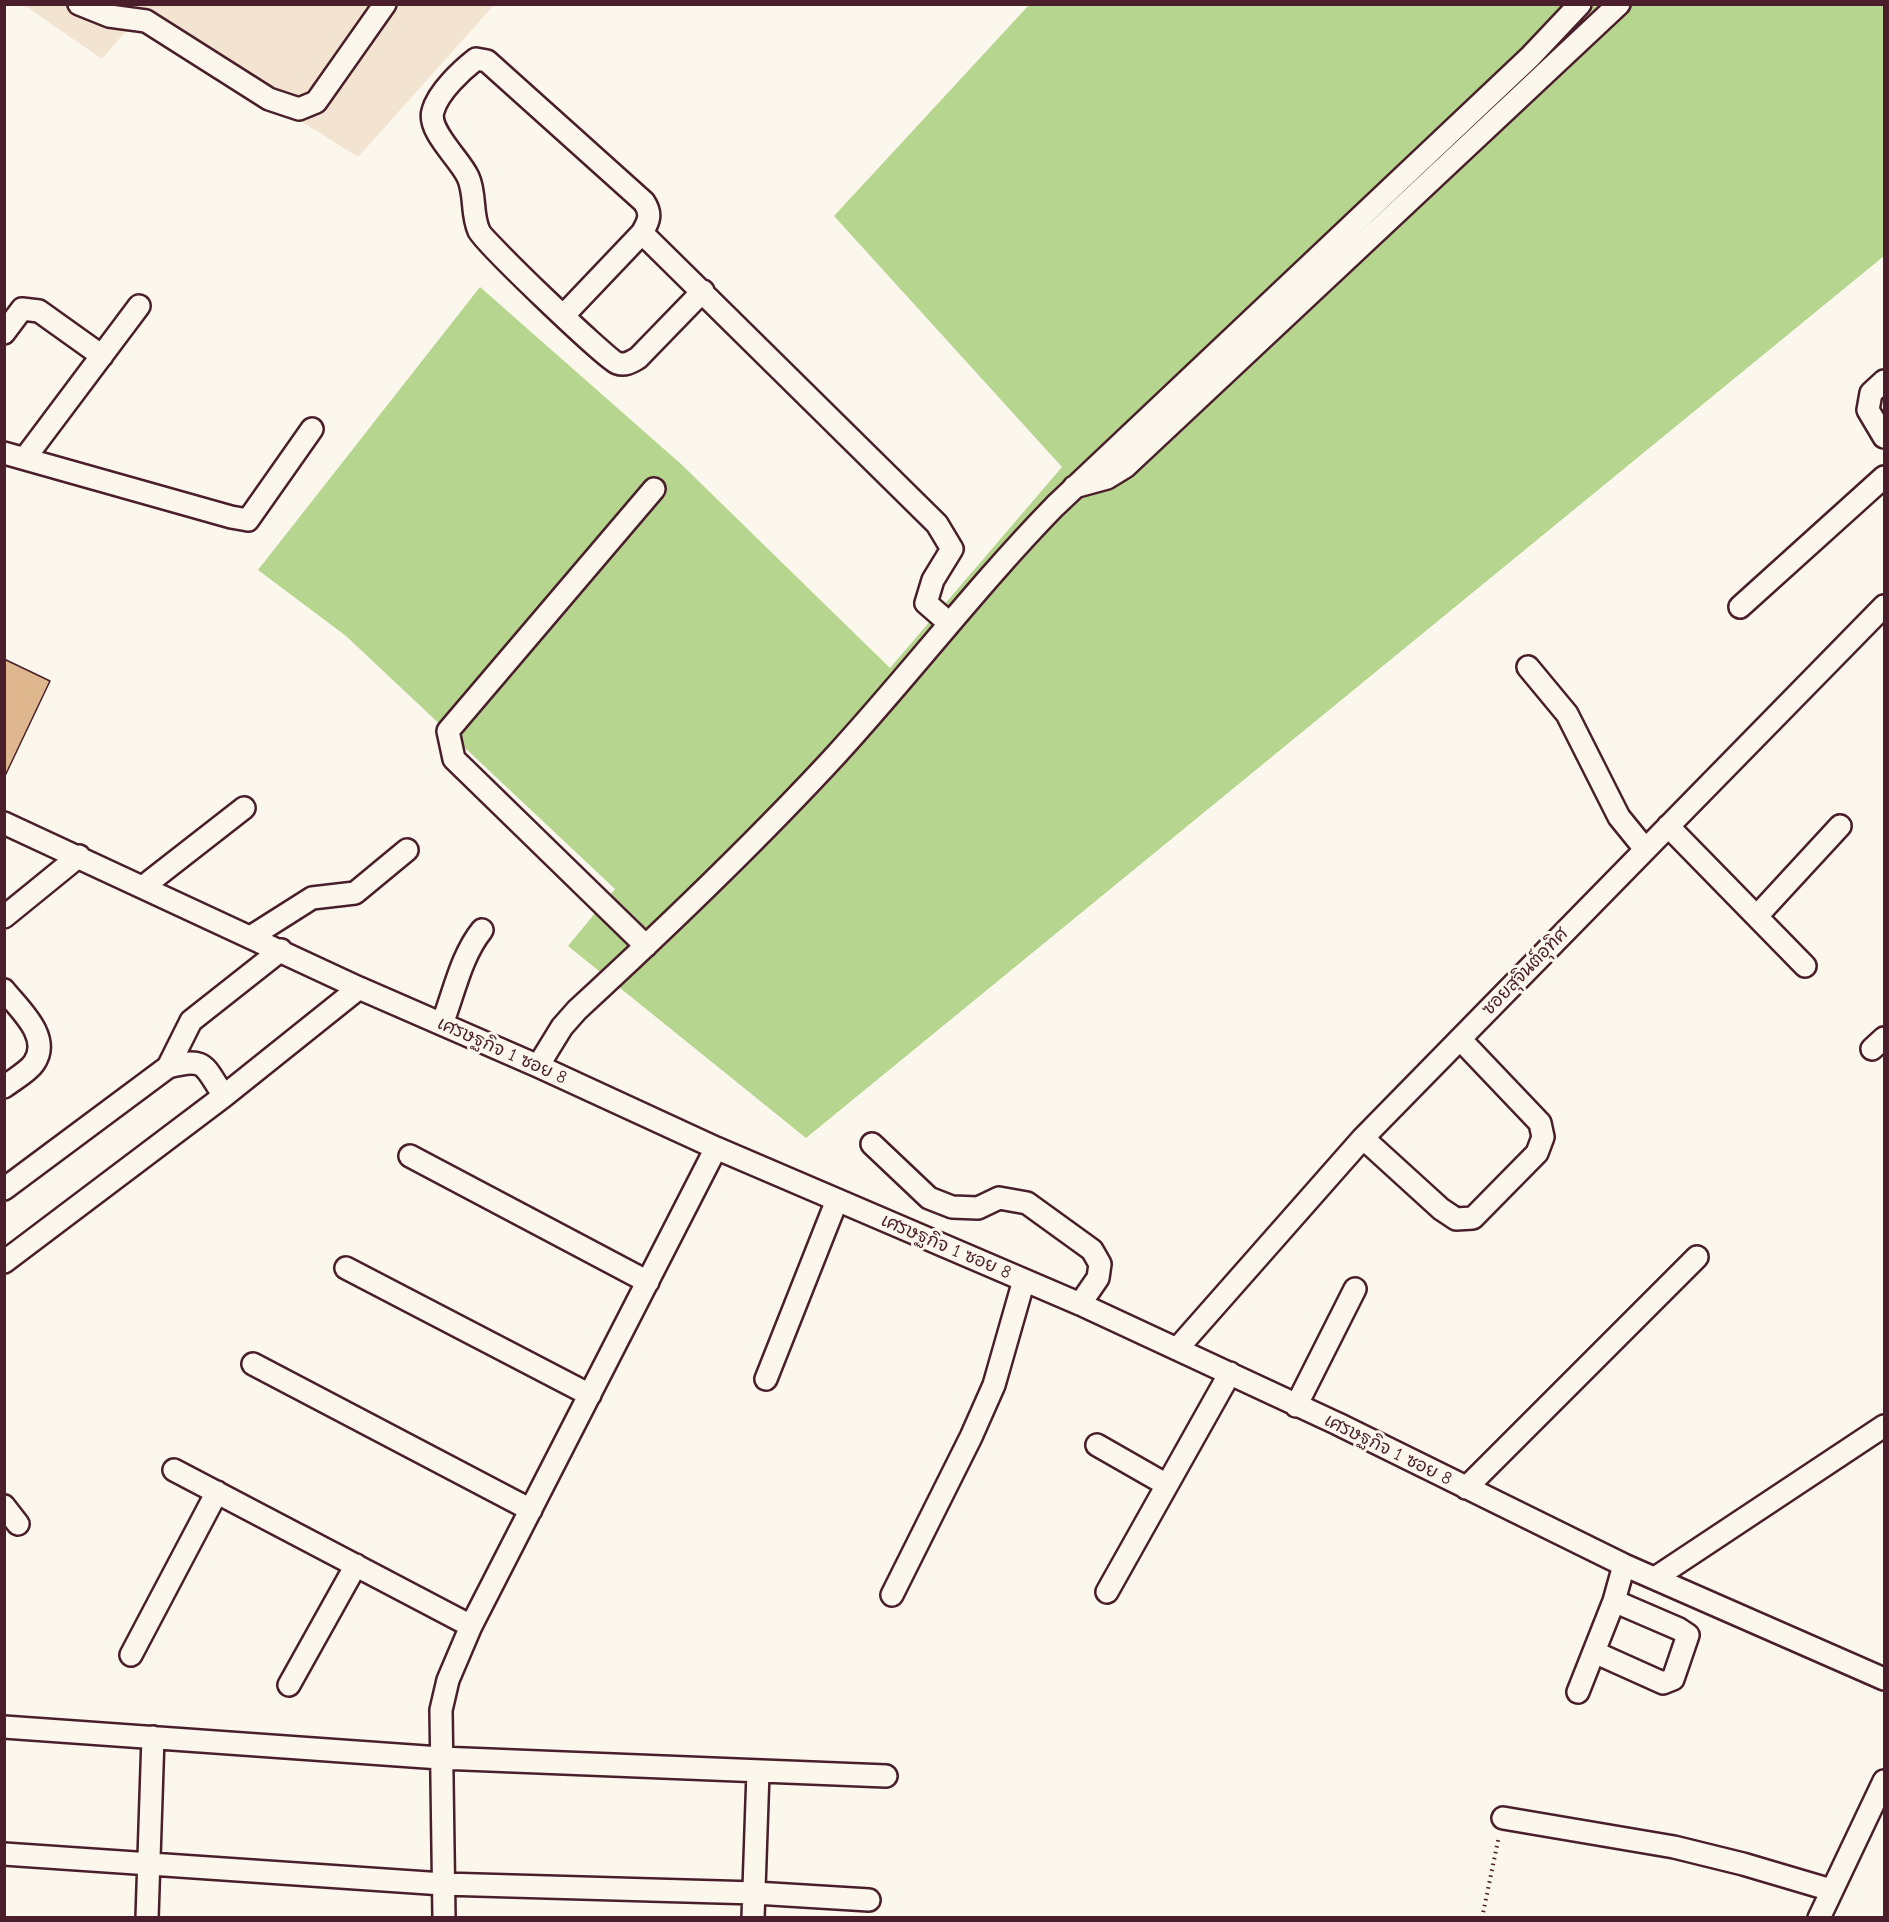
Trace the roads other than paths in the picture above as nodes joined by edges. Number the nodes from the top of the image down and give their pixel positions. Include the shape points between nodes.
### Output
1 (79, 4) edge
2 (385, 4) edge
3 (1580, 4) edge
4 (1618, 4) edge
5 (642, 233) junction
6 (703, 291) junction
7 (140, 306) dead end
8 (564, 315) junction
9 (4, 333) edge
10 (102, 356) junction
11 (1884, 381) edge
12 (312, 429) dead end
13 (1884, 437) edge
14 (4, 453) edge
15 (25, 458) junction
16 (1884, 477) edge
17 (1074, 487) junction
18 (654, 489) dead end
19 (1884, 606) edge
20 (1740, 607) dead end
21 (949, 623) junction
22 (1528, 667) dead end
23 (244, 808) dead end
24 (4, 823) edge
25 (1840, 825) dead end
26 (1668, 826) junction
27 (1645, 849) junction
28 (407, 850) dead end
29 (79, 856) junction
30 (144, 886) junction
31 (1757, 916) junction
32 (4, 917) edge
33 (482, 930) dead end
34 (252, 936) junction
35 (646, 946) junction
36 (281, 950) junction
37 (1805, 966) dead end
38 (359, 988) junction
39 (4, 990) edge
40 (442, 1023) junction
41 (1460, 1039) junction
42 (538, 1066) junction
43 (168, 1067) junction
44 (4, 1087) edge
45 (224, 1096) junction
46 (1363, 1138) junction
47 (872, 1144) dead end
48 (716, 1148) junction
49 (410, 1156) dead end
50 (4, 1188) edge
51 (837, 1200) junction
52 (1696, 1257) dead end
53 (4, 1262) edge
54 (345, 1268) dead end
55 (1024, 1280) junction
56 (648, 1282) junction
57 (1355, 1289) dead end
58 (1080, 1304) junction
59 (1177, 1349) junction
60 (253, 1364) dead end
61 (1230, 1373) junction
62 (765, 1379) dead end
63 (590, 1395) junction
64 (1296, 1406) junction
65 (1884, 1426) edge
66 (1097, 1445) dead end
67 (174, 1470) dead end
68 (1167, 1485) junction
69 (1466, 1488) junction
70 (217, 1492) junction
71 (4, 1506) edge
72 (531, 1510) junction
73 (18, 1524) dead end
74 (1624, 1564) junction
75 (356, 1565) junction
76 (1655, 1578) junction
77 (1107, 1592) dead end
78 (892, 1595) dead end
79 (1614, 1601) junction
80 (471, 1626) junction
81 (1594, 1652) junction
82 (131, 1655) dead end
83 (1884, 1680) edge
84 (289, 1685) dead end
85 (1578, 1692) dead end
86 (4, 1727) edge
87 (153, 1737) junction
88 (440, 1758) junction
89 (758, 1772) junction
90 (886, 1776) dead end
91 (1884, 1781) edge
92 (1503, 1818) road end
93 (4, 1854) edge
94 (149, 1863) junction
95 (443, 1884) junction
96 (1831, 1890) junction
97 (755, 1893) junction
98 (869, 1900) dead end
99 (147, 1917) edge
100 (444, 1917) edge
101 (753, 1917) edge
102 (1819, 1917) edge

1 - 2 street via 109,16 146,21 269,99 299,109 316,102
3 - 17 street via 1530,57
4 - 17 street via 1125,467 1107,478
5 - 6 street
5 - 8 street
5 - 8 street via 649,221 644,202 487,61 476,59 468,66 439,98 432,111 432,123 469,178 479,233
6 - 8 street via 628,364 604,355
6 - 21 street via 937,524 952,549 933,580 926,603
7 - 10 street
9 - 10 street via 22,309 39,311
10 - 15 street
11 - 13 street via 1871,393 1868,410
12 - 15 street via 248,520
14 - 15 street
16 - 20 street
17 - 21 street via 1003,559
18 - 35 street via 448,731 454,759
19 - 26 street, ซอยสุจินต์อุทิศ
21 - 35 street via 836,755
22 - 27 street via 1567,714 1619,817
23 - 30 street
24 - 29 street, เศรษฐกิจ 1 ซอย 8
25 - 31 street
26 - 27 street, ซอยสุจินต์อุทิศ
26 - 31 street
27 - 41 street, ซอยสุจินต์อุทิศ
28 - 34 street via 355,893 312,898
29 - 30 street, เศรษฐกิจ 1 ซอย 8
29 - 32 street
30 - 34 street, เศรษฐกิจ 1 ซอย 8
31 - 37 street
33 - 40 street via 464,963
34 - 36 street, เศรษฐกิจ 1 ซอย 8
35 - 42 street via 577,1010
36 - 38 street, เศรษฐกิจ 1 ซอย 8
36 - 43 street via 191,1021
38 - 40 street, เศรษฐกิจ 1 ซอย 8
38 - 45 street
39 - 44 street via 33,1026 40,1044 34,1063
40 - 42 street, เศรษฐกิจ 1 ซอย 8
41 - 46 street, ซอยสุจินต์อุทิศ
41 - 46 street via 1540,1122 1543,1137 1537,1154 1473,1218 1456,1219
42 - 48 street, เศรษฐกิจ 1 ซอย 8
43 - 45 street via 191,1061 204,1065
43 - 50 street
45 - 53 street
46 - 59 street, ซอยสุจินต์อุทิศ
47 - 58 street via 929,1198 952,1207 978,1208 999,1198 1027,1203 1092,1250 1100,1264 1098,1278
48 - 51 street, เศรษฐกิจ 1 ซอย 8
48 - 56 street
49 - 56 street
51 - 55 street, เศรษฐกิจ 1 ซอย 8
51 - 62 street
52 - 69 street
54 - 63 street
55 - 58 street, เศรษฐกิจ 1 ซอย 8
55 - 78 street via 994,1385
56 - 63 street
57 - 64 street
58 - 59 street, เศรษฐกิจ 1 ซอย 8
59 - 61 street, เศรษฐกิจ 1 ซอย 8
60 - 72 street
61 - 64 street, เศรษฐกิจ 1 ซอย 8
61 - 68 street
63 - 72 street
64 - 69 street, เศรษฐกิจ 1 ซอย 8
65 - 76 street
66 - 68 street
67 - 70 street
68 - 77 street
69 - 74 street, เศรษฐกิจ 1 ซอย 8
70 - 75 street
70 - 82 street
71 - 73 street
72 - 80 street
74 - 76 street, เศรษฐกิจ 1 ซอย 8
74 - 79 street
75 - 80 street
75 - 84 street
76 - 83 street, เศรษฐกิจ 1 ซอย 8
79 - 81 street
79 - 81 street via 1688,1635 1673,1679 1663,1683
80 - 88 street via 445,1690
81 - 85 street
86 - 87 street
87 - 88 street
87 - 94 street
88 - 89 street
88 - 95 street
89 - 90 street
89 - 97 street
91 - 96 street
92 - 96 street via 1674,1847
93 - 94 street
94 - 95 street
94 - 99 street
95 - 97 street
95 - 100 street
96 - 102 street
97 - 98 street
97 - 101 street

